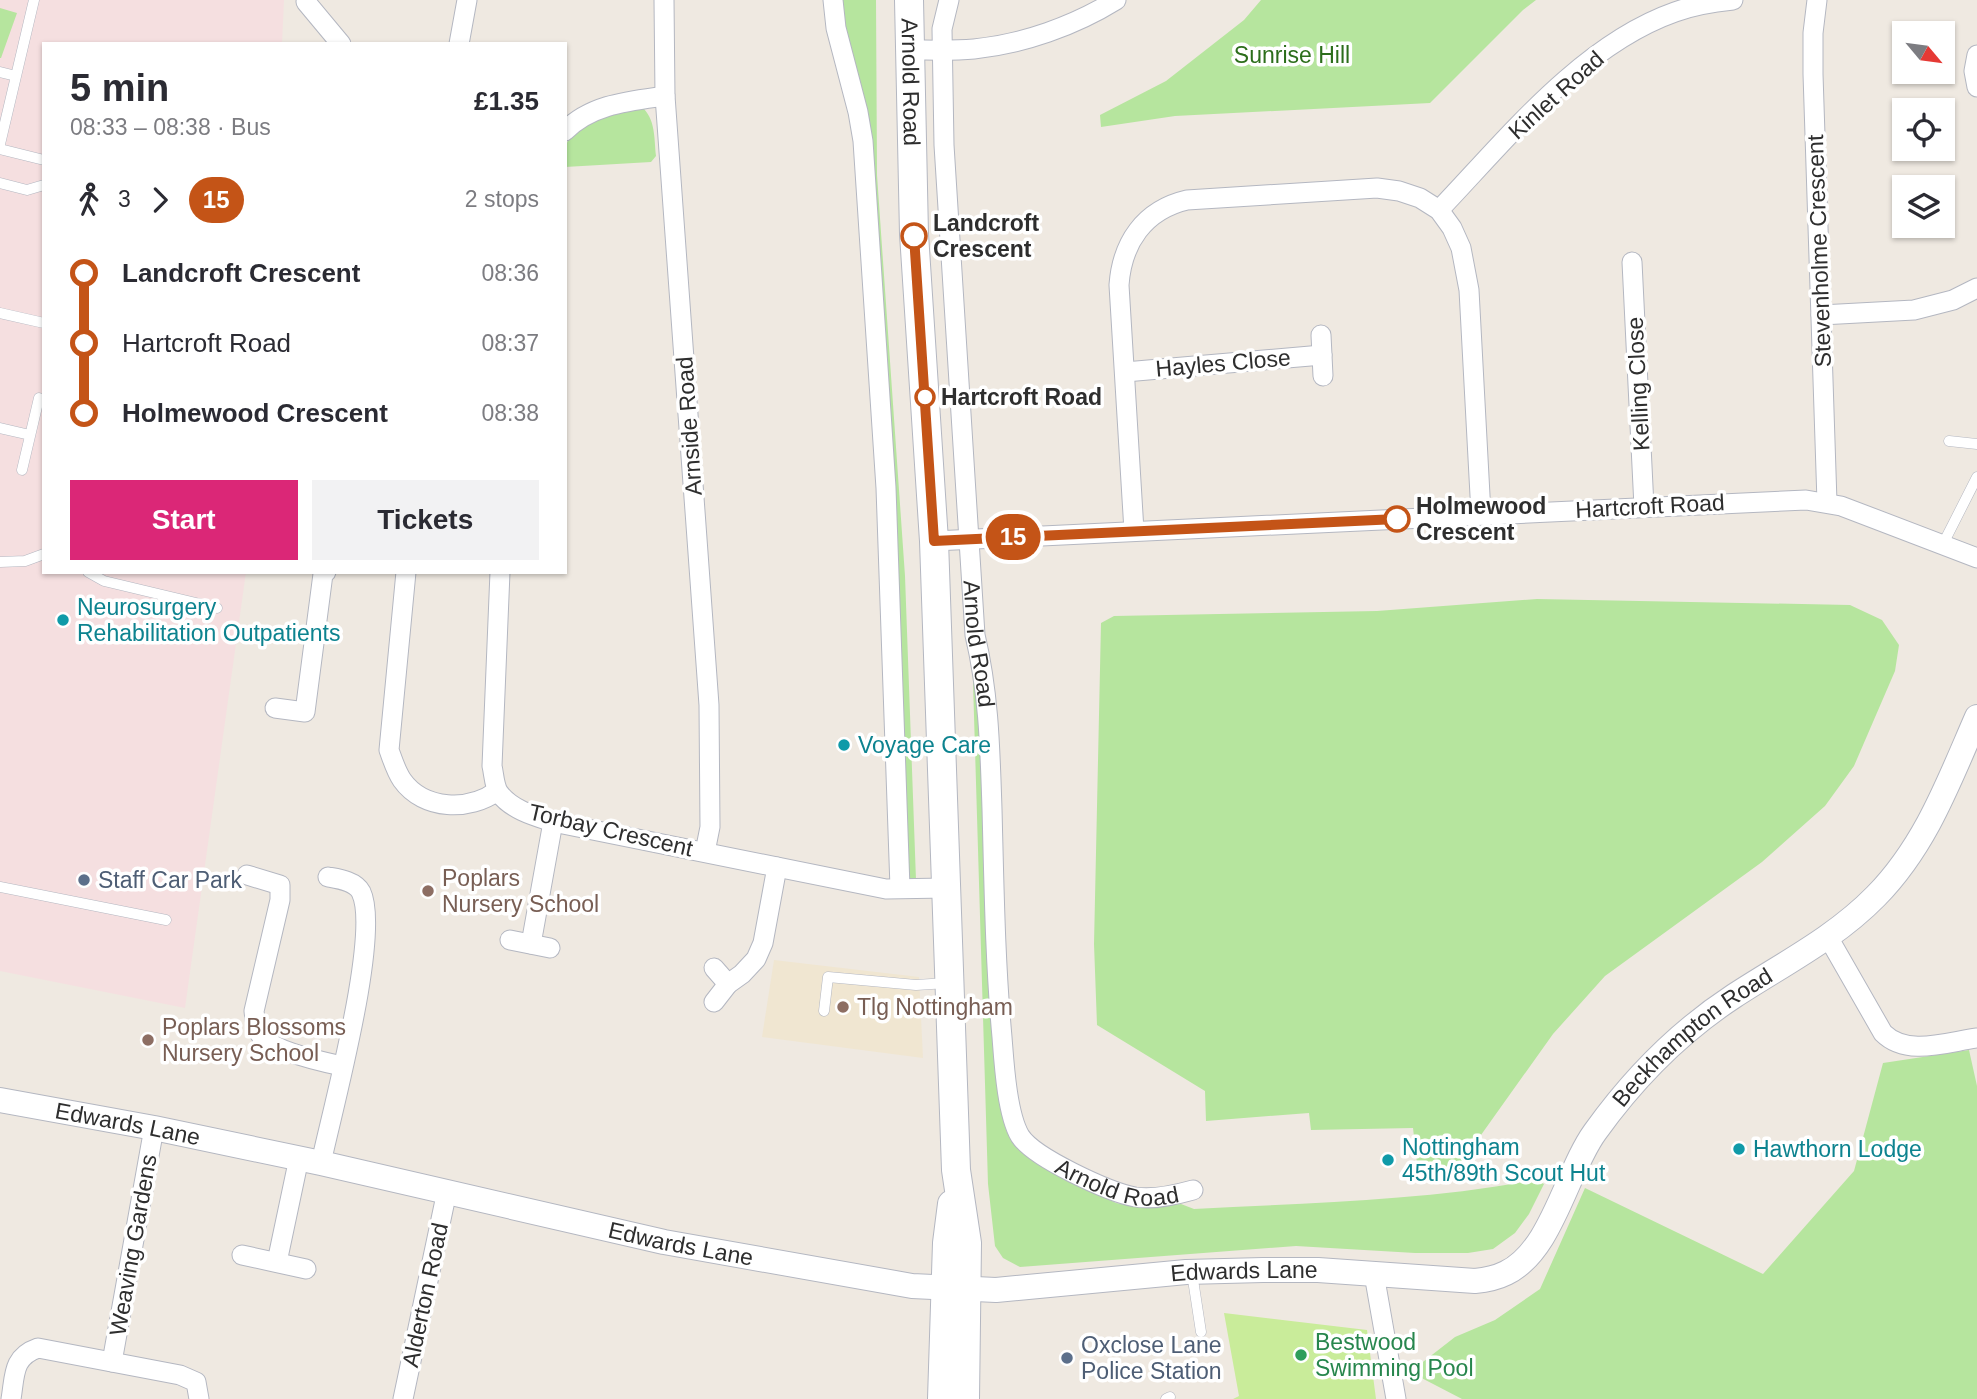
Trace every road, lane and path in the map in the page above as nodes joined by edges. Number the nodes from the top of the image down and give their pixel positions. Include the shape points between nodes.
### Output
1 (34, 0) edge
2 (467, 0) edge
3 (664, 0) edge
4 (834, 0) edge
5 (909, 0) edge
6 (949, 0) edge
7 (1116, 0) edge
8 (1733, 0) edge
9 (1817, 0) edge
10 (306, 2) dead end
11 (339, 42) edge
12 (459, 42) edge
13 (909, 50) junction
14 (942, 50) junction
15 (1977, 55) edge
16 (0, 72) edge
17 (16, 76) junction
18 (1977, 87) edge
19 (665, 96) junction
20 (4, 111) edge
21 (567, 130) edge
22 (0, 147) edge
23 (42, 159) edge
24 (0, 183) edge
25 (42, 186) edge
26 (1438, 210) junction
27 (1632, 262) dead end
28 (1977, 288) edge
29 (0, 313) edge
30 (1821, 315) junction
31 (42, 323) edge
32 (1321, 335) dead end
33 (1322, 355) junction
34 (1125, 372) junction
35 (1324, 376) dead end
36 (38, 398) dead end
37 (0, 428) edge
38 (30, 435) junction
39 (1950, 442) dead end
40 (1977, 444) edge
41 (22, 470) dead end
42 (1977, 477) edge
43 (1827, 502) junction
44 (1644, 507) junction
45 (1481, 514) junction
46 (1134, 531) junction
47 (969, 539) junction
48 (934, 541) junction
49 (1943, 544) junction
50 (42, 555) edge
51 (1977, 558) edge
52 (0, 562) edge
53 (92, 574) edge
54 (323, 574) edge
55 (405, 574) edge
56 (500, 574) edge
57 (216, 608) dead end
58 (275, 708) dead end
59 (1977, 717) edge
60 (497, 791) junction
61 (553, 822) junction
62 (705, 852) junction
63 (777, 867) junction
64 (247, 875) dead end
65 (328, 877) dead end
66 (0, 887) edge
67 (900, 888) junction
68 (946, 888) junction
69 (166, 920) dead end
70 (1828, 937) junction
71 (510, 940) dead end
72 (714, 968) dead end
73 (949, 982) junction
74 (728, 984) junction
75 (714, 1002) dead end
76 (824, 1011) dead end
77 (1977, 1038) edge
78 (342, 1066) junction
79 (0, 1100) edge
80 (153, 1128) junction
81 (310, 1160) junction
82 (447, 1191) junction
83 (1193, 1191) dead end
84 (243, 1255) dead end
85 (277, 1262) junction
86 (306, 1269) dead end
87 (1192, 1272) junction
88 (1374, 1274) junction
89 (956, 1288) junction
90 (1200, 1332) dead end
91 (112, 1362) junction
92 (7, 1394) edge
93 (199, 1399) edge
94 (403, 1399) edge
95 (942, 1399) edge
96 (964, 1399) edge
97 (1396, 1399) edge

1 - 17 lane
2 - 12 street
3 - 19 street, Arnside Road
4 - 67 street, Arnold Road via 838,37 863,141 887,502
5 - 13 main road, Arnold Road
6 - 14 street, Arnold Road
7 - 14 street via 1096,12 1005,45
8 - 26 street, Kinlet Road via 1674,12 1586,62
9 - 30 street, Stevenholme Crescent via 1812,33
10 - 11 street
13 - 14 street
13 - 48 main road, Arnold Road via 914,234
14 - 47 street, Arnold Road via 945,172
15 - 18 street
16 - 17 lane
17 - 20 lane
19 - 21 street via 589,113
19 - 62 street, Arnside Road via 709,705 710,827
20 - 22 lane
22 - 23 lane
24 - 25 lane via 27,190
26 - 34 street via 1420,198 1377,188 1187,200 1159,210 1134,235 1120,269
26 - 45 street via 1452,228 1466,265
27 - 44 street, Kelling Close
28 - 30 street via 1914,310
29 - 31 lane
30 - 43 street, Stevenholme Crescent
32 - 33 street, Hayles Close
33 - 34 street, Hayles Close
33 - 35 street, Hayles Close
34 - 46 street
36 - 38 lane
37 - 38 lane
38 - 41 lane
39 - 40 lane
42 - 49 lane
43 - 44 street, Hartcroft Road
43 - 49 street, Hartcroft Road
44 - 45 street, Hartcroft Road
45 - 46 street, Hartcroft Road
46 - 47 street, Hartcroft Road
47 - 48 street, Hartcroft Road
47 - 83 street, Arnold Road via 975,635 986,686 1000,1021 1014,1124 1036,1153 1118,1193 1153,1198
48 - 68 main road, Arnold Road
49 - 51 street, Hartcroft Road
50 - 52 lane
53 - 57 lane
54 - 58 street via 305,712
55 - 60 street via 389,750 395,768 404,783 434,802 477,803
56 - 60 street via 492,766
59 - 70 street, Beckhampton Road via 1917,846 1878,894
60 - 61 street, Torbay Crescent via 527,814
61 - 62 street, Torbay Crescent
61 - 71 street via 541,946
62 - 63 street, Torbay Crescent
63 - 67 street, Torbay Crescent
63 - 74 street via 763,943 756,959
64 - 78 street via 280,885 254,1011 256,1025 263,1038 295,1054
65 - 78 street via 367,885 361,978
66 - 69 lane
67 - 68 street, Torbay Crescent
68 - 73 main road, Arnold Road
70 - 77 street via 1891,1040 1912,1047
70 - 88 street, Beckhampton Road via 1732,998 1660,1055 1591,1138 1537,1244 1517,1266 1492,1279 1475,1281
72 - 74 street
73 - 76 lane via 916,985 828,977
73 - 89 main road, Arnold Road via 956,1170 947,1243
74 - 75 street
78 - 81 street
79 - 80 street, Edwards Lane
80 - 81 street, Edwards Lane
80 - 91 street, Weaving Gardens
81 - 82 street, Edwards Lane
81 - 85 street
82 - 89 street, Edwards Lane via 664,1242 885,1282
82 - 94 street, Alderton Road
84 - 85 street
85 - 86 street
87 - 88 street, Edwards Lane
87 - 89 street, Edwards Lane via 996,1290
87 - 90 lane
88 - 97 street
89 - 95 main road
89 - 96 main road
91 - 92 street, Weaving Gardens via 38,1348 25,1353
91 - 93 street, Weaving Gardens via 180,1375 196,1382

